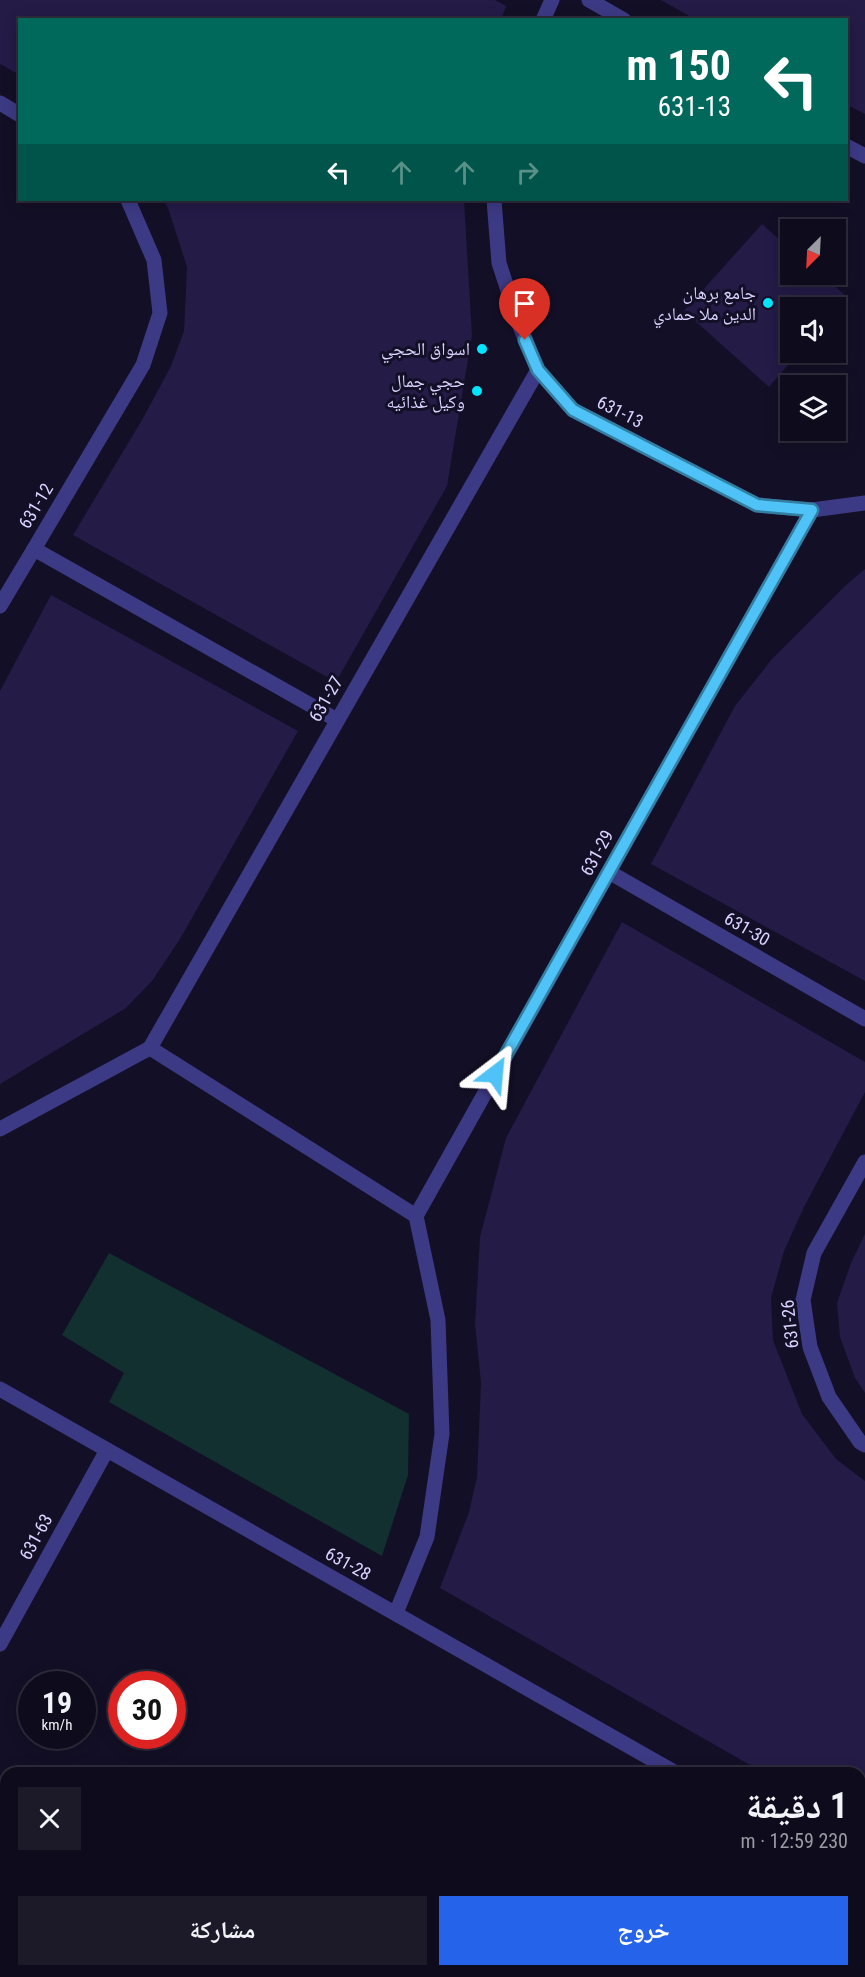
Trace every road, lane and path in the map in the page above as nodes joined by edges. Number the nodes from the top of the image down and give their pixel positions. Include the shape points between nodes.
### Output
1 (552, 0) edge
2 (589, 0) edge
3 (544, 18) edge
4 (620, 18) edge
5 (0, 103) edge
6 (18, 114) edge
7 (848, 147) edge
8 (865, 156) edge
9 (128, 201) edge
10 (494, 201) edge
11 (538, 370) junction
12 (865, 503) edge
13 (812, 510) junction
14 (34, 549) junction
15 (0, 606) edge
16 (337, 720) junction
17 (609, 872) junction
18 (865, 1019) edge
19 (150, 1048) junction
20 (0, 1129) edge
21 (865, 1162) edge
22 (416, 1216) junction
23 (0, 1389) edge
24 (865, 1445) edge
25 (107, 1450) junction
26 (396, 1613) junction
27 (0, 1644) edge
28 (666, 1767) edge

1 - 3 street
2 - 4 street
5 - 6 street
7 - 8 street
9 - 14 street, 631-12 via 154,260 160,313 143,365
10 - 11 street, 631-13 via 500,263
11 - 13 street, 631-13 via 573,410 757,505
11 - 16 street, 631-27
12 - 13 street, 631-13
13 - 17 street, 631-29
14 - 15 street
14 - 16 street, 631-12
16 - 19 street, 631-27
17 - 18 street, 631-30
17 - 22 street, 631-29
19 - 20 street
19 - 22 street
21 - 24 street, 631-26 via 814,1253 803,1300 810,1347 829,1397
22 - 26 street via 438,1320 442,1434 427,1536
23 - 25 street, 631-28
25 - 26 street, 631-28
25 - 27 street, 631-63
26 - 28 street, 631-28

